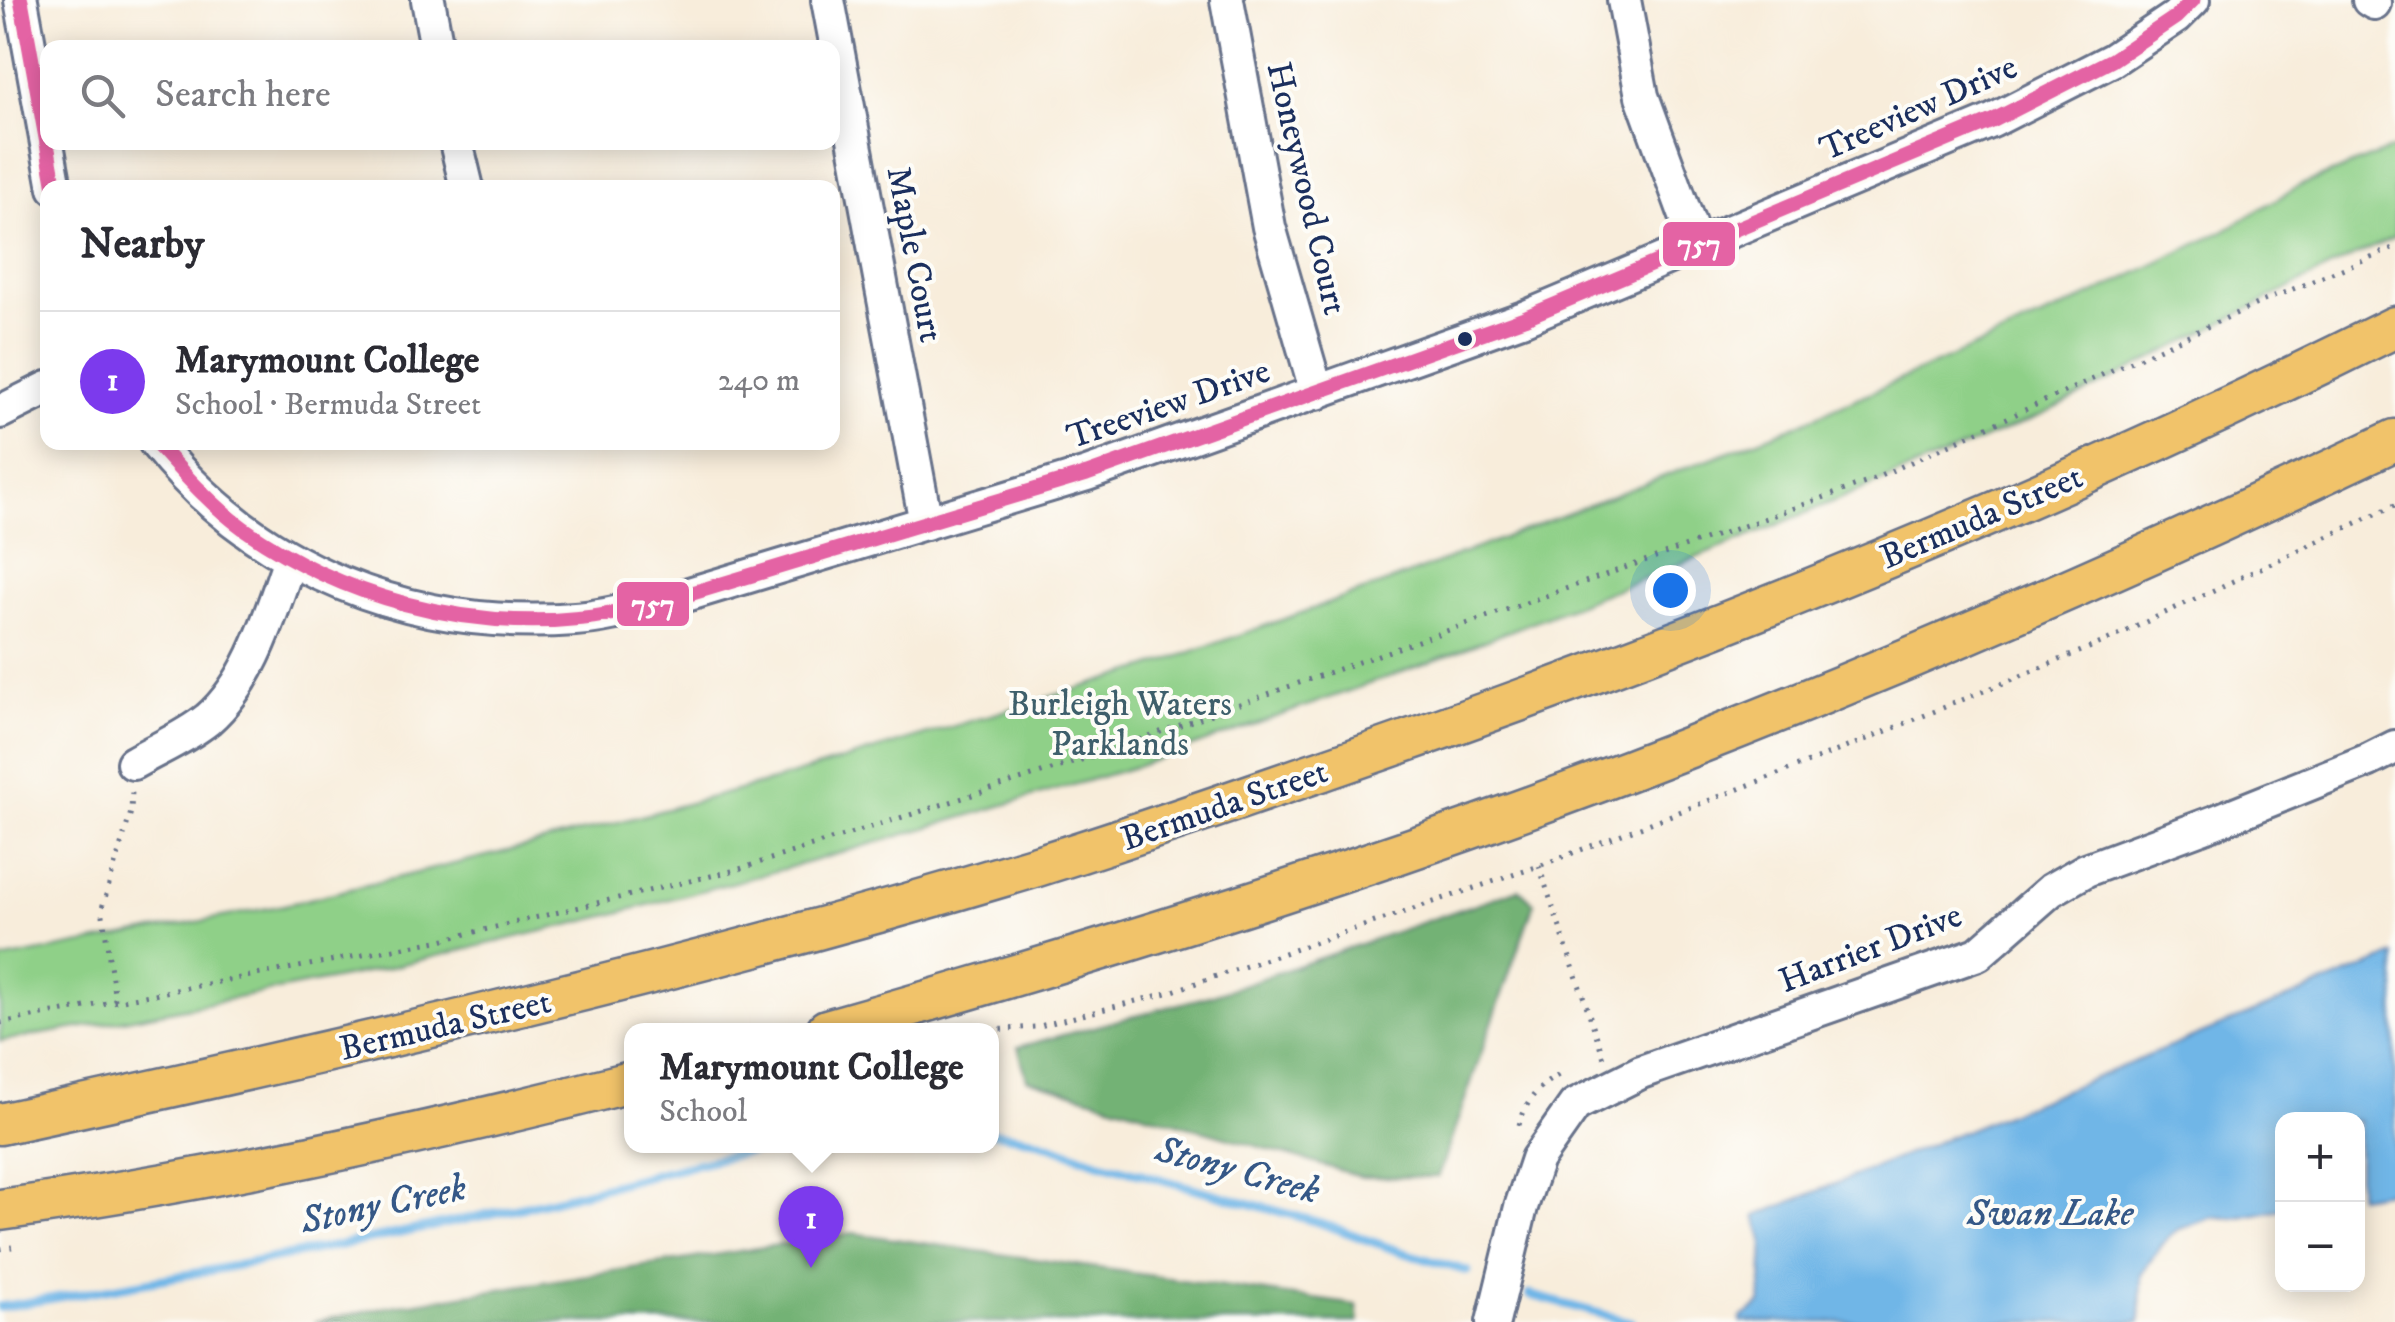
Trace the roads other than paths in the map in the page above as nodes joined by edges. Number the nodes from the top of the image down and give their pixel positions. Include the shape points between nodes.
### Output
1 (21, 0) edge
2 (428, 0) edge
3 (828, 0) edge
4 (1227, 0) edge
5 (1624, 0) edge
6 (2193, 0) edge
7 (436, 40) edge
8 (835, 40) edge
9 (840, 64) edge
10 (40, 108) edge
11 (47, 150) edge
12 (458, 150) edge
13 (53, 180) edge
14 (466, 180) edge
15 (1697, 246) junction
16 (2395, 326) edge
17 (40, 392) edge
18 (1317, 393) junction
19 (0, 412) edge
20 (2395, 440) edge
21 (161, 450) edge
22 (926, 523) junction
23 (290, 560) junction
24 (2395, 747) edge
25 (133, 763) road end
26 (852, 1023) edge
27 (624, 1084) edge
28 (0, 1124) edge
29 (0, 1210) edge
30 (1493, 1322) edge

1 - 10 street
2 - 7 street
3 - 8 street, Maple Court
4 - 18 street, Honeywood Court via 1269,227
5 - 15 street via 1642,96
6 - 15 street, Treeview Drive via 2112,60 1992,120
9 - 22 street, Maple Court
11 - 13 street
12 - 14 street
15 - 18 street, Treeview Drive
16 - 28 main road, Bermuda Street via 2103,464 1835,579 1546,693 1212,808 896,907 615,983
17 - 19 street
18 - 22 street, Treeview Drive
20 - 26 main road via 2063,593 1690,747 1232,910
21 - 23 street, Treeview Drive via 209,502
22 - 23 street, Treeview Drive via 666,601 533,622 390,602
23 - 25 street via 256,652 224,703 205,722
24 - 30 street, Harrier Drive via 2086,870 2052,890 1978,954 1641,1072 1575,1105 1537,1159
27 - 29 main road via 168,1184

